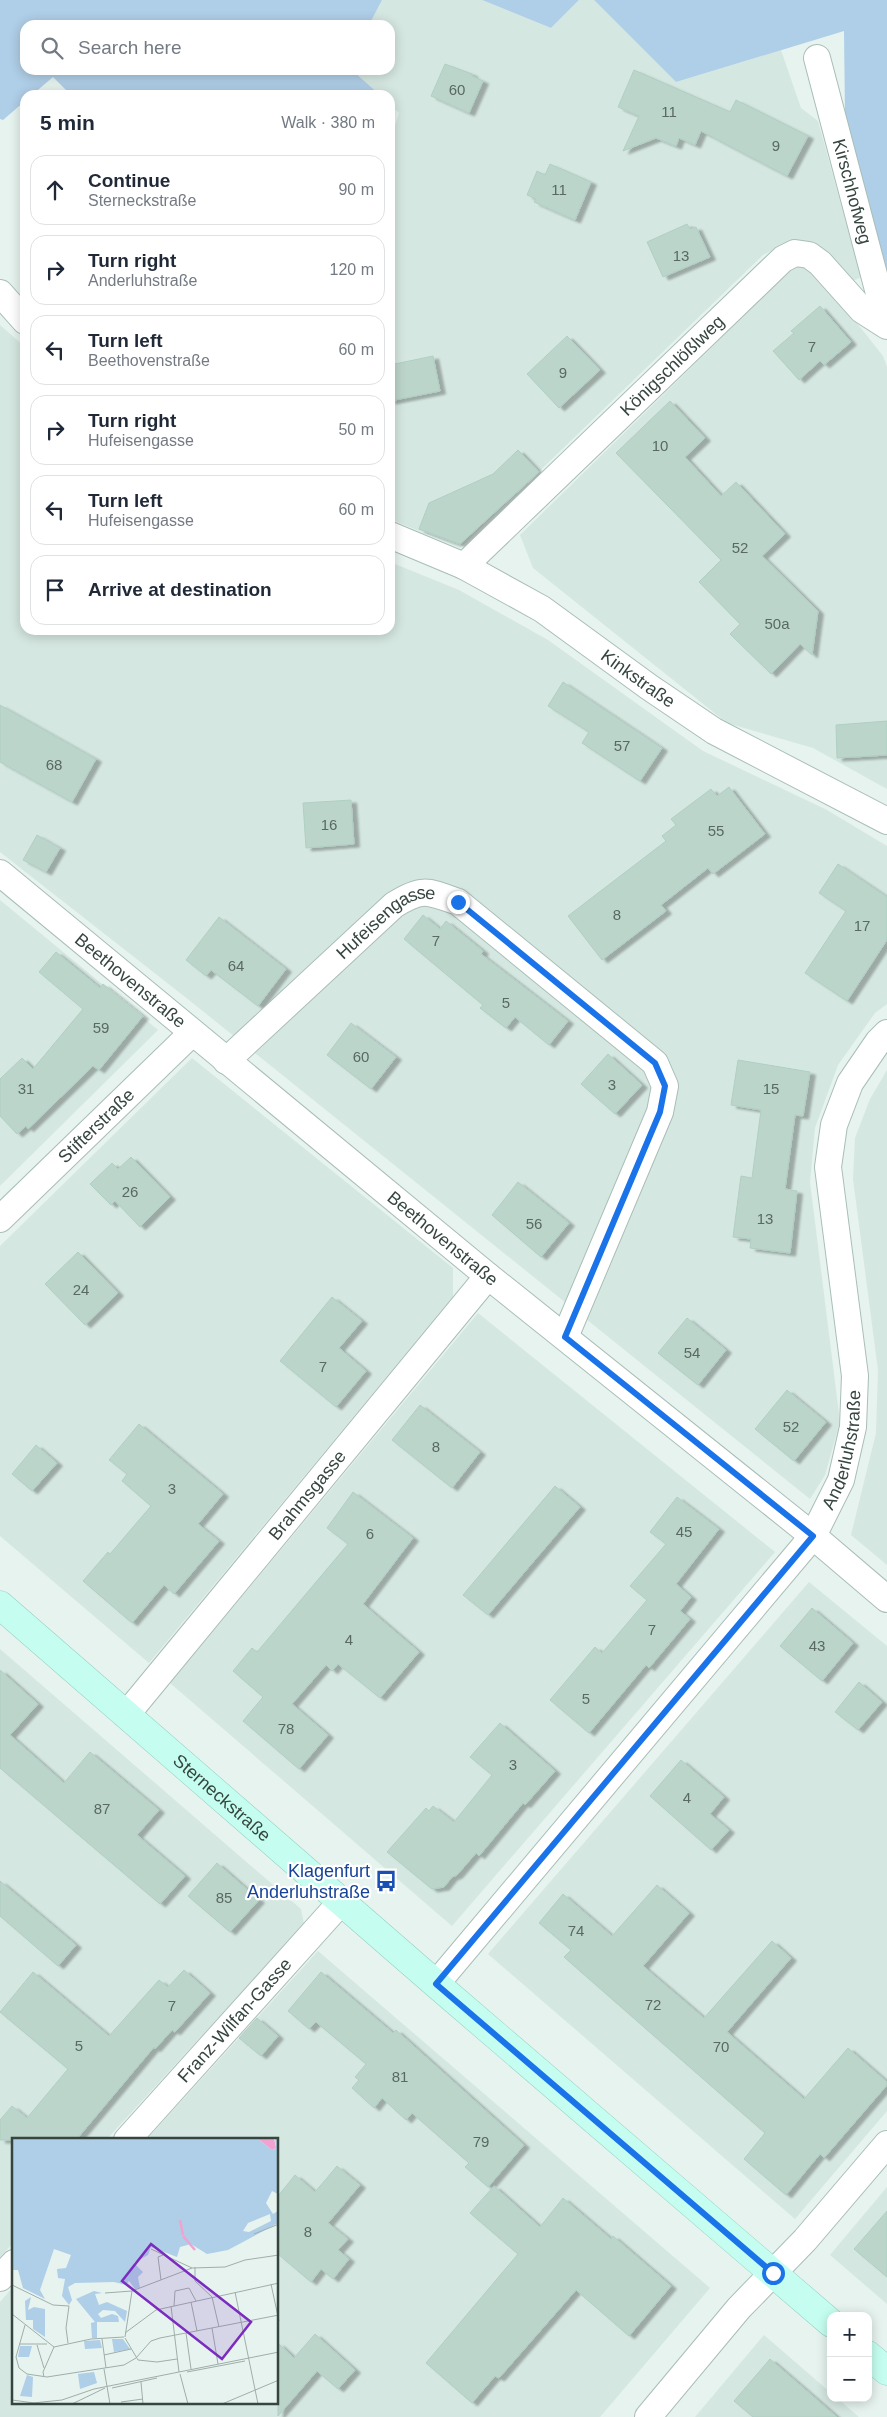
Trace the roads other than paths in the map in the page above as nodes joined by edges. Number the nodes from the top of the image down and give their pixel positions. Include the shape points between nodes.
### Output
1 (817, 58) dead end
2 (0, 293) edge
3 (20, 315) edge
4 (887, 325) edge
5 (395, 537) edge
6 (464, 566) junction
7 (887, 821) edge
8 (0, 873) edge
9 (887, 1033) edge
10 (192, 1034) junction
11 (226, 1061) junction
12 (0, 1219) edge
13 (488, 1276) junction
14 (565, 1337) junction
15 (813, 1536) junction
16 (887, 1599) edge
17 (0, 1605) edge
18 (126, 1715) junction
19 (342, 1901) junction
20 (436, 1984) junction
21 (129, 2138) edge
22 (887, 2144) edge
23 (12, 2265) edge
24 (773, 2273) junction
25 (0, 2278) edge
26 (827, 2320) edge
27 (870, 2357) edge
28 (887, 2372) edge
29 (648, 2417) edge

1 - 4 street, Kirschhofweg
2 - 3 street
4 - 6 street, Königschlößlweg via 862,310 809,255 795,253 783,259
5 - 6 street, Kinkstraße
6 - 7 street, Kinkstraße via 542,609 714,731
8 - 10 street, Beethovenstraße
9 - 15 street, Anderluhstraße via 850,1083 834,1125 828,1167 855,1376 853,1427 841,1480
10 - 11 street, Beethovenstraße
10 - 12 street, Stifterstraße
11 - 13 street, Beethovenstraße
11 - 14 street, Hufeisengasse via 394,905 411,894 431,892 458,902 655,1063 665,1086 660,1112
13 - 14 street, Beethovenstraße
13 - 18 street, Brahmsgasse
14 - 15 street, Beethovenstraße
15 - 16 street, Beethovenstraße
15 - 20 street, Anderluhstraße
17 - 18 street, Sterneckstraße
18 - 19 street, Sterneckstraße
19 - 20 street, Sterneckstraße
19 - 21 street, Franz-Wilfan-Gasse
20 - 24 street, Sterneckstraße
22 - 24 street
23 - 25 street
24 - 26 street, Sterneckstraße
24 - 29 street via 739,2308
27 - 28 street

